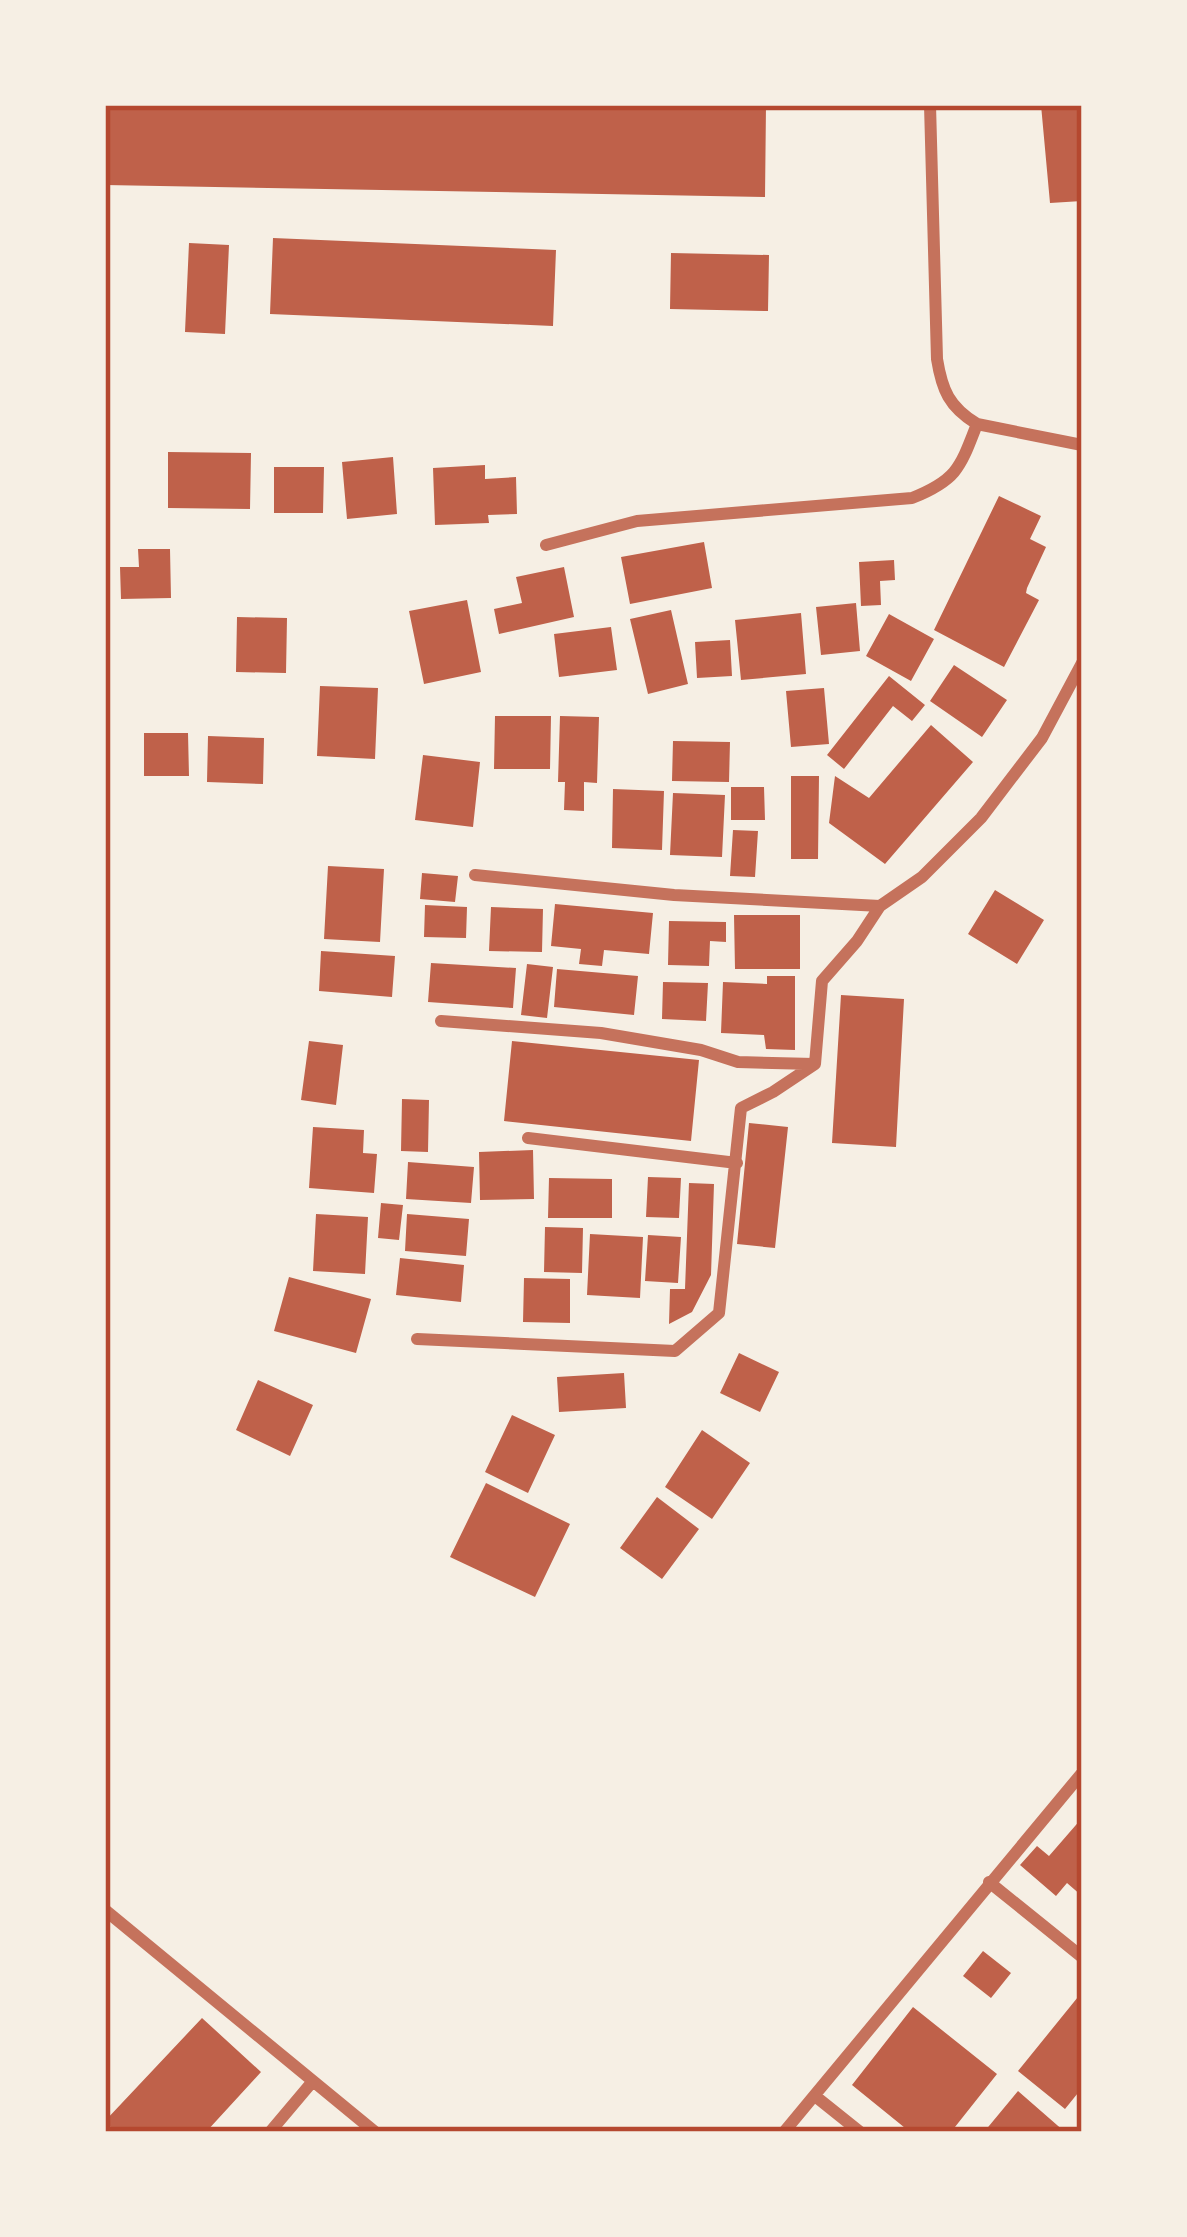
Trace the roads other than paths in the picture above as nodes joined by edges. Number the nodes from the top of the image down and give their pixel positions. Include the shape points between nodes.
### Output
1 (930, 105) edge
2 (976, 424) junction
3 (1082, 445) edge
4 (546, 544) dead end
5 (1082, 663) edge
6 (475, 875) dead end
7 (880, 906) junction
8 (441, 1021) dead end
9 (815, 1064) junction
10 (528, 1138) dead end
11 (737, 1162) junction
12 (418, 1339) dead end
13 (1082, 1773) edge
14 (989, 1882) junction
15 (105, 1910) edge
16 (1082, 1957) edge
17 (313, 2081) junction
18 (815, 2096) junction
19 (270, 2132) edge
20 (375, 2132) edge
21 (784, 2132) edge
22 (860, 2132) edge

1 - 2 street via 937,359 942,392
2 - 3 street
2 - 4 street via 959,470 912,498 637,521
5 - 7 street via 1042,738 981,818
6 - 7 street
7 - 9 street via 822,981
8 - 9 street via 601,1033 738,1061
9 - 11 street via 740,1108
10 - 11 street
11 - 12 street via 719,1312 675,1351
13 - 14 street
14 - 16 street
14 - 18 street
15 - 17 street
17 - 19 street
17 - 20 street
18 - 21 street
18 - 22 street

